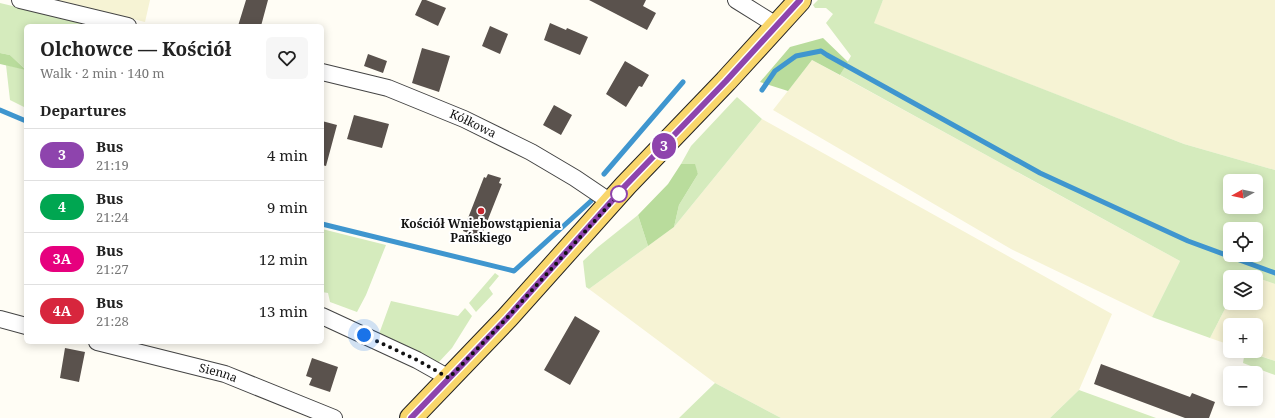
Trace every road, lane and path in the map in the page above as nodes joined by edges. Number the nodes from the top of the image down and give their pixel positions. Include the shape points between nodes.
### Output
1 (20, 0) edge
2 (736, 0) edge
3 (800, 0) edge
4 (120, 24) edge
5 (776, 25) junction
6 (324, 72) edge
7 (612, 203) junction
8 (324, 317) edge
9 (0, 319) edge
10 (24, 325) edge
11 (105, 344) edge
12 (449, 378) junction
13 (334, 418) edge
14 (411, 418) edge

1 - 4 street
2 - 5 street
3 - 5 main road
5 - 7 main road
6 - 7 street, Kółkowa via 388,88 464,119 531,152
7 - 12 main road
8 - 12 street via 417,360
9 - 10 street
11 - 13 street, Sienna via 225,374
12 - 14 main road

